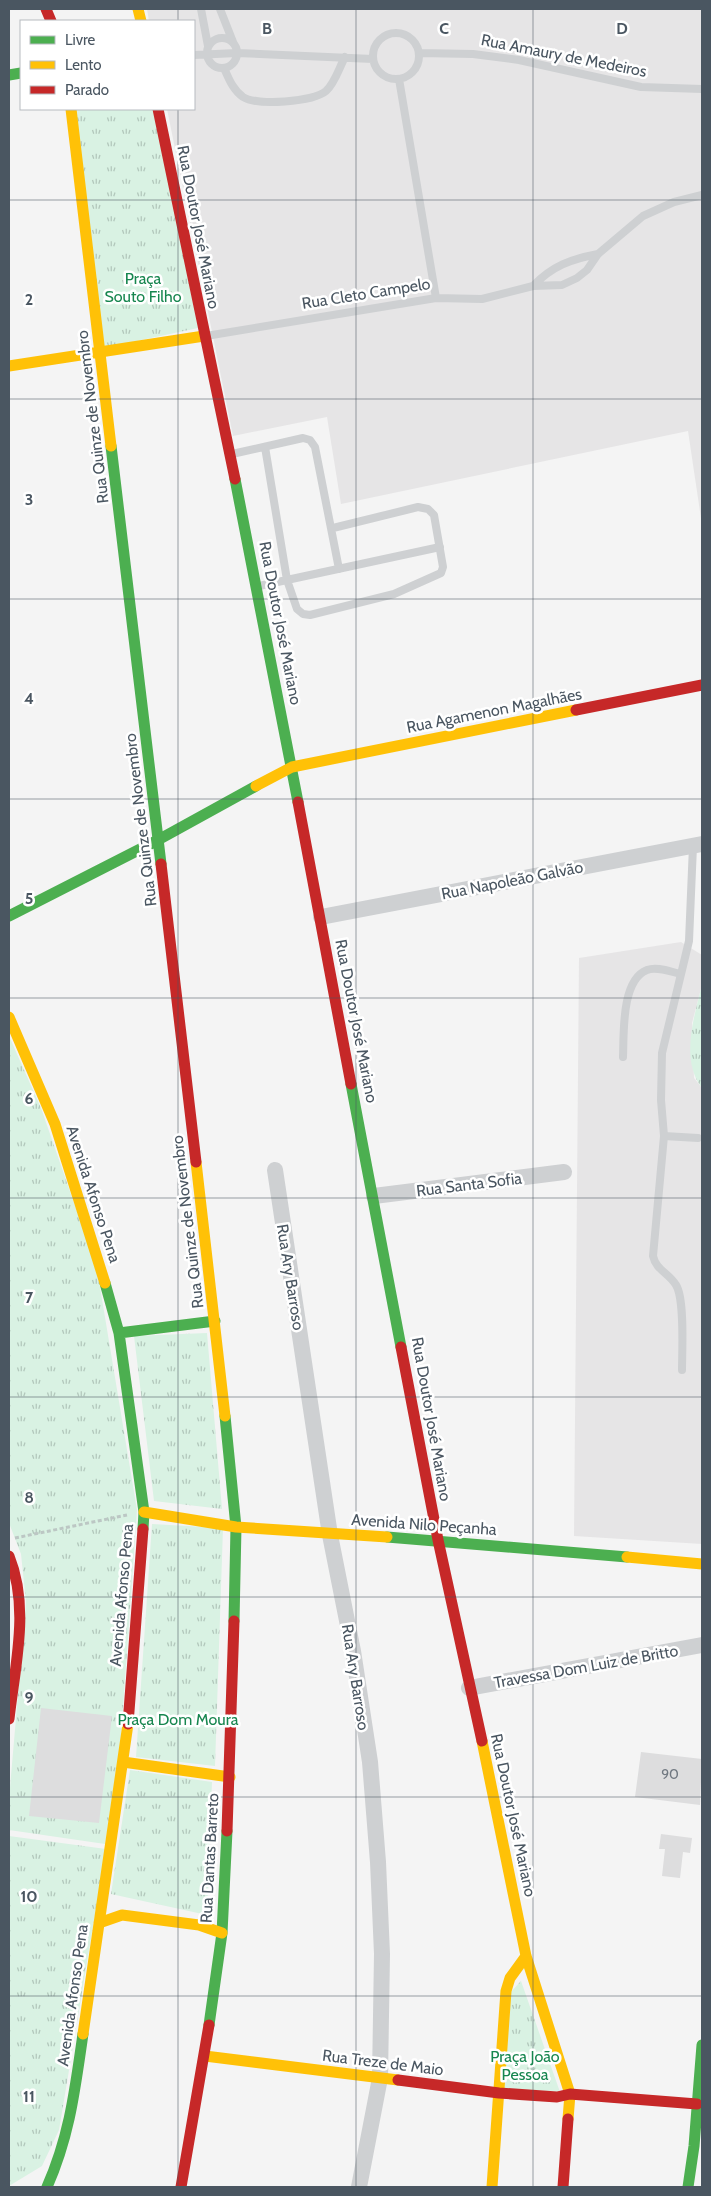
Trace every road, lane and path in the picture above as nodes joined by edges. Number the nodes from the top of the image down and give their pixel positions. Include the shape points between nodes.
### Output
1 (201, 9) edge
2 (220, 9) edge
3 (234, 44) junction
4 (207, 50) junction
5 (237, 53) junction
6 (419, 53) junction
7 (195, 55) edge
8 (345, 57) junction
9 (373, 59) junction
10 (224, 68) junction
11 (399, 79) junction
12 (702, 89) edge
13 (71, 110) edge
14 (158, 110) edge
15 (702, 195) edge
16 (598, 254) junction
17 (533, 286) junction
18 (436, 298) junction
19 (204, 336) junction
20 (101, 353) junction
21 (9, 366) edge
22 (265, 447) junction
23 (230, 455) junction
24 (333, 528) junction
25 (440, 547) junction
26 (339, 568) junction
27 (287, 580) junction
28 (258, 586) junction
29 (702, 685) edge
30 (292, 767) junction
31 (158, 840) junction
32 (697, 845) edge
33 (9, 916) edge
34 (321, 917) junction
35 (681, 974) junction
36 (9, 1017) edge
37 (623, 1057) dead end
38 (664, 1136) junction
39 (698, 1138) dead end
40 (275, 1170) dead end
41 (564, 1172) dead end
42 (374, 1196) junction
43 (215, 1321) junction
44 (119, 1333) junction
45 (682, 1370) dead end
46 (140, 1513) junction
47 (236, 1527) junction
48 (330, 1535) junction
49 (9, 1539) edge
50 (438, 1540) junction
51 (702, 1564) edge
52 (11, 1565) edge
53 (702, 1645) edge
54 (469, 1688) junction
55 (9, 1719) edge
56 (123, 1762) junction
57 (230, 1777) junction
58 (99, 1923) junction
59 (222, 1933) junction
60 (526, 1956) junction
61 (702, 2045) edge
62 (205, 2056) junction
63 (380, 2078) junction
64 (499, 2093) junction
65 (570, 2098) junction
66 (697, 2104) junction
67 (642, 2112) dead end
68 (46, 2187) edge
69 (181, 2187) edge
70 (359, 2187) edge
71 (492, 2187) edge
72 (562, 2187) edge
73 (688, 2187) edge

1 - 4 lane
2 - 3 lane
3 - 4 lane via 217,38
3 - 5 lane
4 - 5 lane
4 - 7 lane
4 - 10 lane via 208,59 214,66
5 - 8 lane
5 - 10 lane via 233,62
6 - 9 lane via 407,35 393,32 376,44
6 - 11 lane via 412,73
6 - 12 lane, Rua Amaury de Medeiros via 473,54 519,60 641,87
8 - 9 lane
8 - 10 lane via 327,91 314,99 260,102 244,98 234,89
9 - 11 lane via 379,72
11 - 18 lane
13 - 20 main road, Rua Quinze de Novembro
14 - 19 main road, Rua Doutor José Mariano
15 - 16 lane via 674,202 643,216
16 - 17 lane via 560,264
16 - 17 lane, Rua Cleto Campelo via 577,278 550,287
17 - 18 lane, Rua Cleto Campelo via 482,299
18 - 19 lane, Rua Cleto Campelo
19 - 20 main road
19 - 23 main road, Rua Doutor José Mariano
20 - 21 main road
20 - 31 main road, Rua Quinze de Novembro
22 - 23 lane
22 - 24 lane via 303,438 310,440 315,447
22 - 27 lane
23 - 28 main road, Rua Doutor José Mariano
24 - 25 lane via 418,508 428,509 434,515
24 - 26 lane
25 - 26 lane
25 - 27 lane via 443,567 435,577 394,594 310,615 297,609
26 - 27 lane
27 - 28 lane
28 - 30 main road, Rua Doutor José Mariano
29 - 30 main road, Rua Agamenon Magalhães
30 - 31 main road, Rua Agamenon Magalhães
30 - 34 main road, Rua Doutor José Mariano
31 - 33 main road, Rua Agamenon Magalhães
31 - 43 main road, Rua Quinze de Novembro
32 - 34 street, Rua Napoleão Galvão
32 - 35 lane via 689,941
34 - 42 main road, Rua Doutor José Mariano
35 - 37 lane via 659,969 647,970 637,977 626,1004
35 - 38 lane via 662,1053 660,1100
36 - 44 main road, Avenida Afonso Pena via 55,1124
38 - 39 lane
38 - 45 lane via 653,1256 655,1265 677,1286
40 - 48 street, Rua Ary Barroso
41 - 42 street, Rua Santa Sofia
42 - 50 main road, Rua Doutor José Mariano
43 - 44 main road
43 - 47 main road, Rua Quinze de Novembro
44 - 46 main road, Avenida Afonso Pena
46 - 47 main road, Avenida Nilo Peçanha
46 - 49 path
46 - 56 main road, Avenida Afonso Pena
47 - 48 main road, Avenida Nilo Peçanha
47 - 57 main road, Rua Dantas Barreto
48 - 50 main road, Avenida Nilo Peçanha
48 - 63 street, Rua Ary Barroso via 353,1651 370,1762 382,1954
50 - 51 main road, Avenida Nilo Peçanha
50 - 54 main road, Rua Doutor José Mariano
52 - 55 main road via 21,1603
53 - 54 street, Travessa Dom Luiz de Britto
54 - 60 main road, Rua Doutor José Mariano
56 - 57 main road
56 - 58 main road, Avenida Afonso Pena
57 - 59 main road, Rua Dantas Barreto
58 - 59 main road via 122,1915 199,1926
58 - 68 main road, Avenida Afonso Pena via 72,2110 61,2155
59 - 62 main road, Rua Dantas Barreto
60 - 64 main road via 506,1991
60 - 65 main road, Rua Doutor José Mariano
61 - 66 main road
62 - 63 main road, Rua Treze de Maio
62 - 69 main road, Rua Dantas Barreto
63 - 64 main road, Rua Treze de Maio
63 - 70 street, Rua Ary Barroso
64 - 65 main road, Rua Treze de Maio
64 - 71 main road
65 - 66 main road
65 - 67 main road
65 - 72 main road
66 - 73 main road via 692,2119

